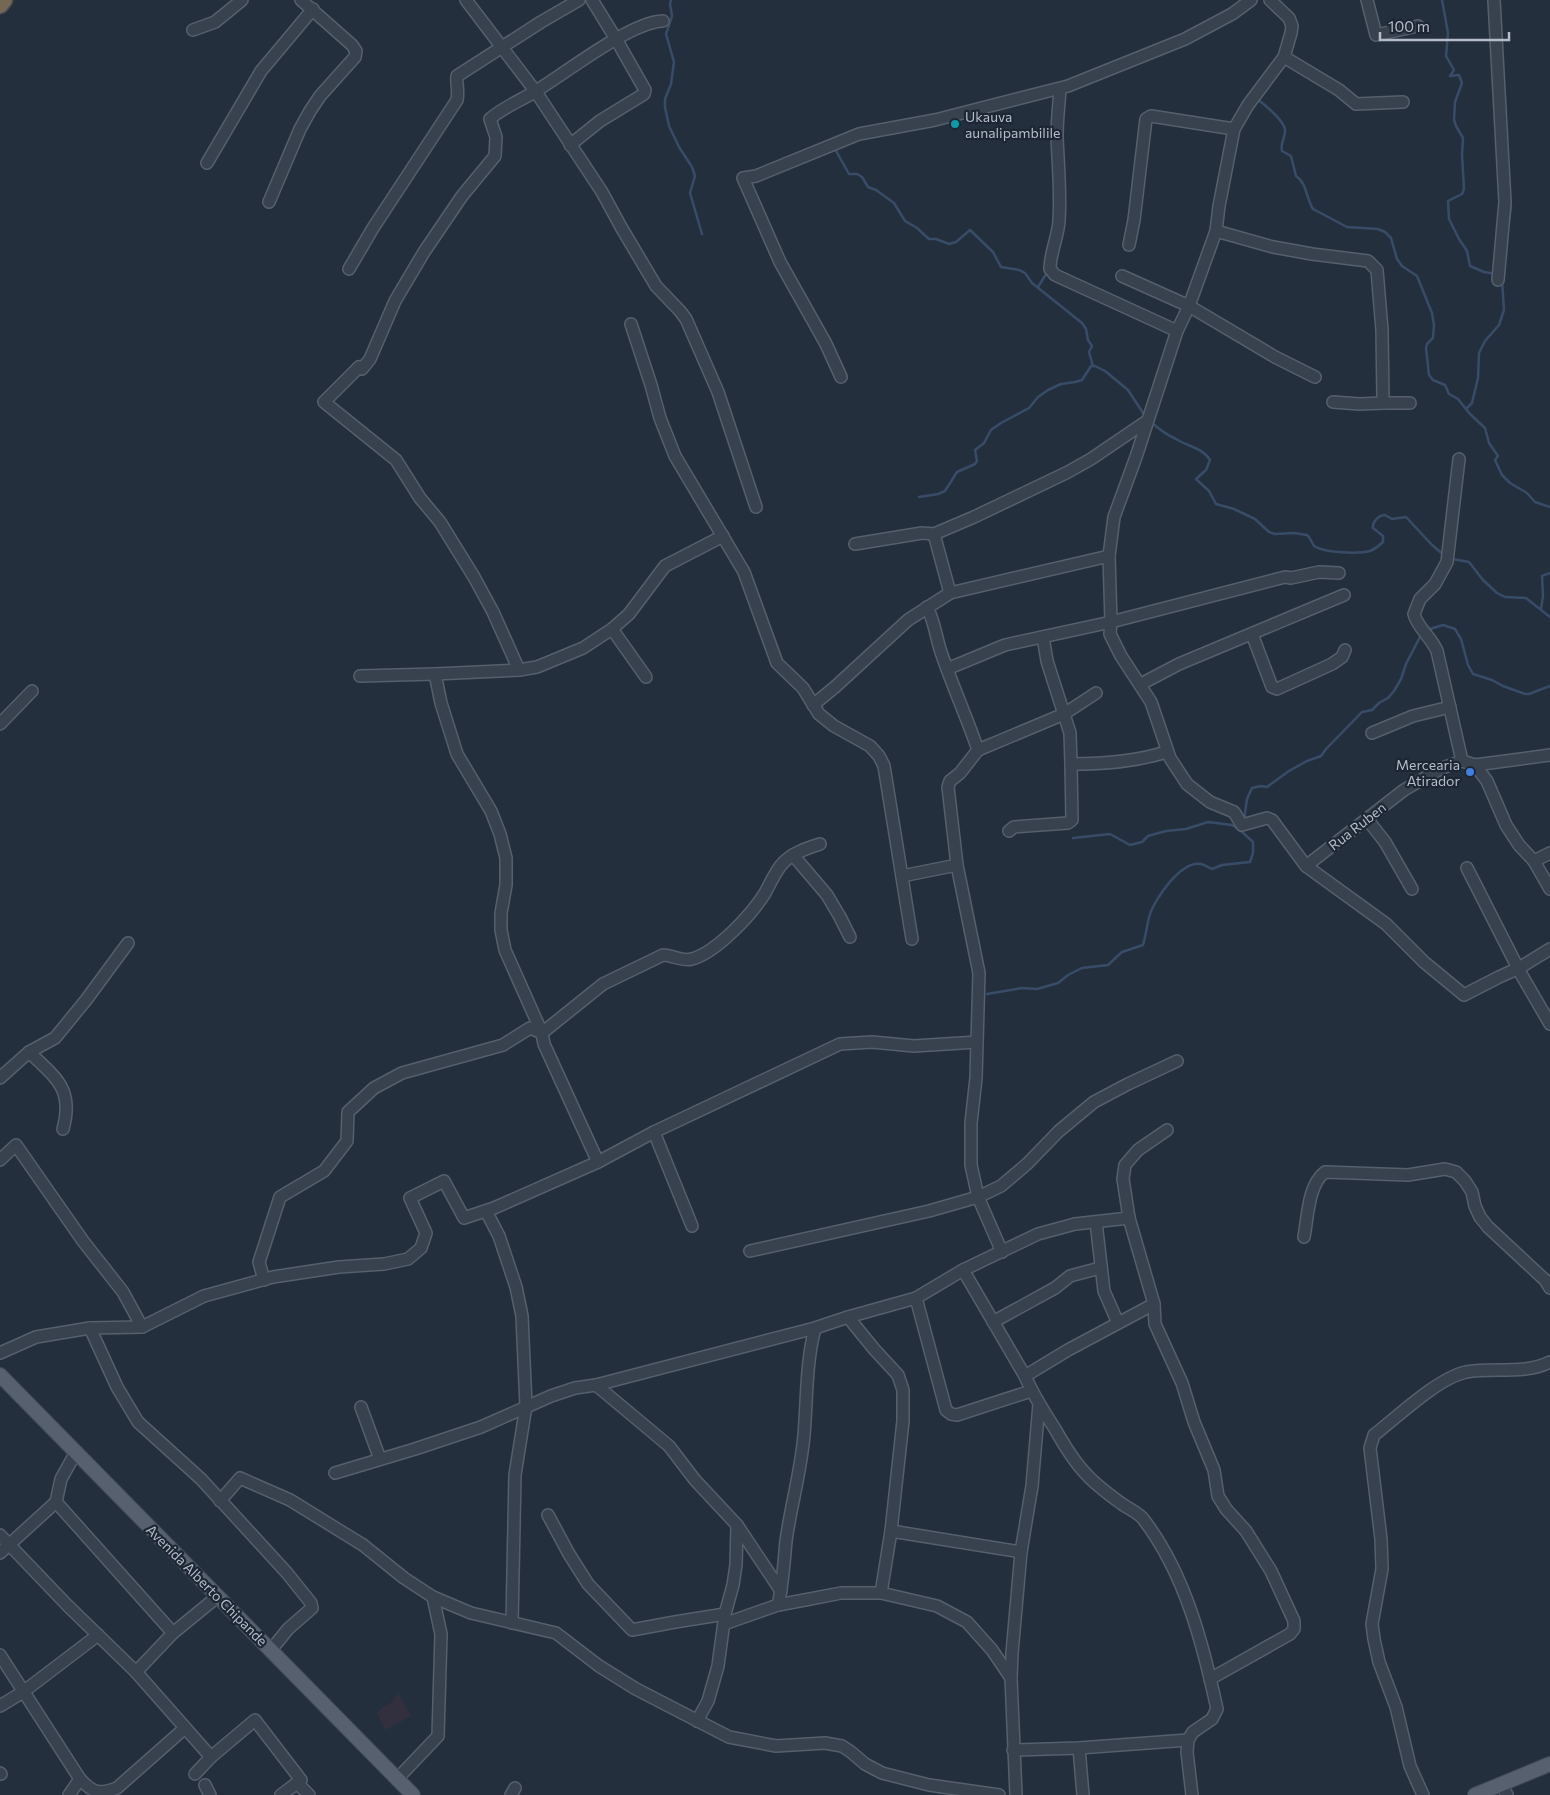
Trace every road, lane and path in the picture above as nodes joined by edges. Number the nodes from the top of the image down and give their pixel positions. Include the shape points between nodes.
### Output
1 (4, 0) edge
2 (242, 0) edge
3 (301, 0) edge
4 (466, 0) edge
5 (578, 0) edge
6 (592, 0) edge
7 (1251, 0) edge
8 (1270, 0) edge
9 (1367, 0) edge
10 (1494, 0) edge
11 (0, 5) edge
12 (313, 9) junction
13 (663, 21) dead end
14 (1418, 26) dead end
15 (193, 30) dead end
16 (616, 39) junction
17 (502, 46) junction
18 (1284, 57) junction
19 (1060, 89) junction
20 (536, 92) junction
21 (1403, 102) dead end
22 (1234, 129) junction
23 (570, 145) junction
24 (208, 162) dead end
25 (269, 202) dead end
26 (1216, 232) junction
27 (1129, 245) dead end
28 (349, 269) dead end
29 (1122, 276) dead end
30 (1498, 280) dead end
31 (1189, 306) junction
32 (631, 324) dead end
33 (1177, 331) junction
34 (1315, 377) dead end
35 (841, 378) dead end
36 (1333, 402) dead end
37 (1384, 403) junction
38 (1410, 403) dead end
39 (1147, 421) junction
40 (1459, 459) dead end
41 (756, 507) dead end
42 (934, 534) junction
43 (723, 536) junction
44 (855, 544) dead end
45 (1110, 556) junction
46 (1339, 573) dead end
47 (950, 593) junction
48 (1344, 595) dead end
49 (927, 607) junction
50 (1112, 622) junction
51 (612, 630) junction
52 (1252, 634) junction
53 (1043, 637) junction
54 (1345, 650) dead end
55 (947, 669) junction
56 (520, 670) junction
57 (435, 674) junction
58 (360, 676) dead end
59 (646, 677) dead end
60 (1141, 684) junction
61 (32, 691) dead end
62 (1096, 693) dead end
63 (813, 705) junction
64 (1450, 707) junction
65 (1064, 714) junction
66 (0, 724) edge
67 (1372, 733) dead end
68 (978, 750) junction
69 (1166, 752) junction
70 (1550, 755) edge
71 (1462, 761) junction
72 (1071, 764) junction
73 (1475, 765) junction
74 (1367, 819) junction
75 (1009, 831) dead end
76 (820, 844) dead end
77 (1550, 853) edge
78 (793, 855) junction
79 (1534, 861) junction
80 (957, 865) junction
81 (1306, 866) junction
82 (1467, 868) dead end
83 (902, 876) junction
84 (1412, 889) dead end
85 (1550, 889) edge
86 (850, 937) dead end
87 (912, 939) dead end
88 (128, 943) dead end
89 (1550, 949) edge
90 (1519, 968) junction
91 (1550, 1024) edge
92 (542, 1033) junction
93 (977, 1042) junction
94 (29, 1052) junction
95 (1177, 1062) dead end
96 (0, 1078) edge
97 (63, 1130) dead end
98 (1166, 1130) dead end
99 (654, 1132) junction
100 (0, 1160) edge
101 (598, 1162) junction
102 (978, 1197) junction
103 (486, 1211) junction
104 (1129, 1218) junction
105 (1096, 1222) junction
106 (692, 1226) dead end
107 (1304, 1237) dead end
108 (750, 1251) dead end
109 (1002, 1252) junction
110 (1100, 1268) junction
111 (963, 1270) junction
112 (264, 1280) junction
113 (1550, 1288) edge
114 (916, 1298) junction
115 (1154, 1304) junction
116 (848, 1316) junction
117 (993, 1322) junction
118 (1118, 1323) junction
119 (142, 1326) junction
120 (90, 1328) junction
121 (815, 1328) junction
122 (0, 1353) edge
123 (1550, 1362) edge
124 (0, 1375) edge
125 (1025, 1376) junction
126 (596, 1385) junction
127 (1031, 1390) junction
128 (1040, 1404) junction
129 (526, 1406) junction
130 (361, 1407) dead end
131 (76, 1452) junction
132 (380, 1459) junction
133 (334, 1473) dead end
134 (220, 1501) junction
135 (56, 1502) junction
136 (548, 1515) dead end
137 (737, 1525) junction
138 (891, 1531) junction
139 (0, 1535) edge
140 (9, 1545) junction
141 (1021, 1552) junction
142 (0, 1553) edge
143 (781, 1591) junction
144 (881, 1593) junction
145 (217, 1597) junction
146 (433, 1597) junction
147 (778, 1605) junction
148 (724, 1619) junction
149 (512, 1623) junction
150 (173, 1633) junction
151 (98, 1635) junction
152 (271, 1650) junction
153 (0, 1655) edge
154 (136, 1672) junction
155 (1011, 1678) junction
156 (1210, 1679) junction
157 (23, 1692) junction
158 (0, 1706) edge
159 (697, 1721) junction
160 (185, 1728) junction
161 (1188, 1740) junction
162 (1079, 1748) junction
163 (1014, 1750) junction
164 (211, 1757) junction
165 (1550, 1764) edge
166 (195, 1774) dead end
167 (80, 1779) junction
168 (397, 1779) junction
169 (297, 1783) junction
170 (931, 1790) edge
171 (1504, 1790) edge
172 (69, 1795) edge
173 (281, 1795) edge
174 (309, 1795) edge
175 (413, 1795) edge
176 (999, 1795) edge
177 (1016, 1795) edge
178 (1083, 1795) edge
179 (1192, 1795) edge
180 (1423, 1795) edge
181 (1475, 1795) edge

1 - 11 highway
2 - 15 street via 216,22
3 - 12 street
4 - 17 street
5 - 17 street
6 - 16 street
7 - 19 street via 1185,39
8 - 18 street via 1292,26
9 - 14 street via 1376,35
10 - 30 street via 1506,202
12 - 24 street via 261,72
12 - 25 street via 352,45 355,57 310,111
13 - 16 street via 649,23
16 - 20 street
16 - 23 street via 645,90 644,94
17 - 20 street
17 - 28 street via 457,76 457,100
18 - 21 street via 1356,104
18 - 22 street via 1248,104
19 - 33 street via 1057,135 1060,219 1050,270
19 - 35 street via 935,120 859,134 756,176 743,178 780,262 826,344
20 - 23 street
20 - 56 street via 490,119 496,137 495,156 462,196 424,252 394,301 370,359 324,402 396,460 474,576
22 - 26 street
22 - 27 street via 1151,116 1146,119
23 - 41 street via 602,192 656,286 686,319 718,392
26 - 31 street
26 - 37 street via 1273,247 1373,264 1377,270 1382,330
29 - 31 street
31 - 33 street
31 - 34 street via 1275,358
32 - 43 street via 675,456
33 - 39 street
36 - 37 street
37 - 38 street
39 - 42 street via 1068,472
39 - 45 street via 1114,517
40 - 64 street via 1446,562 1435,584 1420,599 1414,614 1417,624 1437,651
42 - 44 street
42 - 47 street
43 - 51 street via 665,566 629,614
43 - 63 street via 744,572 777,663 803,688
45 - 47 street
45 - 50 street
46 - 50 street via 1319,572 1279,578
47 - 49 street
48 - 52 street
49 - 55 street
49 - 63 street via 908,620
50 - 53 street
50 - 60 street via 1110,634 1114,644
51 - 56 street via 583,648 537,668
51 - 59 street
52 - 54 street via 1272,687 1277,689 1332,664 1342,657
52 - 60 street via 1179,664
53 - 55 street via 1005,645
53 - 65 street
55 - 68 street
56 - 57 street
57 - 58 street
57 - 92 street via 457,754 491,811 500,834 506,858 501,930 505,950
60 - 69 street via 1151,702
61 - 66 street
62 - 65 street
63 - 83 street via 834,726 870,746 880,756 886,773
64 - 67 street via 1413,716
64 - 71 street
65 - 68 street
65 - 72 street via 1070,733
68 - 80 street via 948,787
69 - 72 street via 1122,762
69 - 81 street via 1187,784 1210,802 1234,812 1242,825 1267,818 1272,820
70 - 73 street
71 - 73 street
71 - 74 street, Rua Ruben via 1422,778
72 - 75 street via 1072,820 1014,827
73 - 79 street via 1487,781 1506,825
74 - 81 street, Rua Ruben
74 - 84 street via 1385,842
76 - 78 street
77 - 79 street
78 - 86 street via 827,895
78 - 92 street via 782,864 746,918 713,947 689,960 663,955 602,984
79 - 85 street
80 - 83 street
80 - 93 street via 979,973
81 - 90 street via 1386,924 1424,962 1464,995
82 - 90 street
83 - 87 street
88 - 94 street via 55,1038
89 - 90 street
90 - 91 street
92 - 101 street
92 - 112 street via 530,1028 503,1045 402,1073 374,1088 348,1112 347,1141 324,1171 280,1197 259,1262
93 - 99 street via 914,1046 872,1042 840,1044
93 - 102 street via 971,1165
94 - 96 street
94 - 97 street via 63,1089 68,1113
95 - 102 street via 1094,1102 1059,1131 1028,1164 1001,1186
98 - 104 street via 1138,1150 1126,1165 1124,1179
99 - 101 street
99 - 106 street
100 - 119 street via 16,1145 123,1292
101 - 103 street
102 - 108 street
102 - 109 street
103 - 112 street via 464,1218 444,1182 410,1198 426,1232 421,1248 408,1259
103 - 129 street via 499,1236 522,1316
104 - 105 street
104 - 115 street
105 - 109 street via 1038,1234
105 - 110 street
107 - 113 street via 1317,1178 1325,1172 1408,1175 1445,1169 1456,1172 1465,1181 1480,1217
109 - 111 street
110 - 117 street via 1070,1276 1056,1288
110 - 118 street via 1104,1291
111 - 114 street
111 - 117 street
112 - 119 street via 204,1296
114 - 116 street
114 - 127 street via 946,1410 957,1415
115 - 118 street
115 - 156 street via 1155,1324 1182,1383 1214,1470 1218,1496 1246,1531 1271,1571 1294,1621 1290,1634
116 - 121 street
116 - 138 street via 898,1375 903,1390 903,1421
117 - 125 street
118 - 125 street
119 - 120 street
120 - 122 street via 36,1337
120 - 134 street via 117,1387 138,1422
121 - 126 street
121 - 143 street via 810,1345 804,1436
123 - 180 street via 1527,1369 1464,1372 1446,1379 1374,1435 1370,1448 1382,1540 1382,1569 1372,1624 1374,1639 1396,1707 1410,1766
124 - 131 main road, Avenida Alberto Chipande
125 - 127 street
126 - 129 street via 575,1388
126 - 137 street via 669,1446
127 - 128 street
128 - 141 street via 1032,1486
128 - 156 street via 1087,1475 1142,1518 1160,1545 1180,1582
129 - 132 street via 481,1427
129 - 149 street via 515,1475
130 - 132 street
131 - 135 street via 61,1480
131 - 145 main road, Avenida Alberto Chipande
132 - 133 street
134 - 146 street via 240,1478 258,1485 290,1500 363,1545
134 - 152 street via 311,1603 312,1608 288,1629
135 - 140 street
135 - 150 street
136 - 148 street via 588,1584 632,1630 675,1622
137 - 143 street
137 - 148 street via 736,1565
138 - 141 street
138 - 144 street
139 - 140 street
140 - 142 street
140 - 151 street
141 - 155 street
143 - 147 street
144 - 147 street via 841,1593
144 - 155 street via 937,1606 966,1622 992,1650
145 - 150 street
145 - 152 main road, Avenida Alberto Chipande
146 - 149 street via 472,1613
146 - 168 street via 441,1634 438,1736
147 - 148 street
148 - 159 street via 714,1683
149 - 159 street via 556,1633 599,1666
150 - 154 street
151 - 154 street
151 - 157 street
152 - 168 main road, Avenida Alberto Chipande
153 - 157 street
154 - 160 street
155 - 163 street
156 - 161 street via 1217,1709 1212,1719 1193,1732
157 - 158 street
157 - 167 street
159 - 170 street via 729,1737 758,1743 842,1746 864,1764 882,1773
160 - 164 street
160 - 167 street via 117,1788 97,1792 90,1790
161 - 162 street
161 - 179 street
162 - 163 street
162 - 178 street
163 - 177 street
164 - 166 street
164 - 169 street via 255,1720 301,1780
165 - 171 main road
167 - 172 street
168 - 175 main road, Avenida Alberto Chipande
169 - 173 street
169 - 174 street
170 - 176 street
171 - 181 main road

